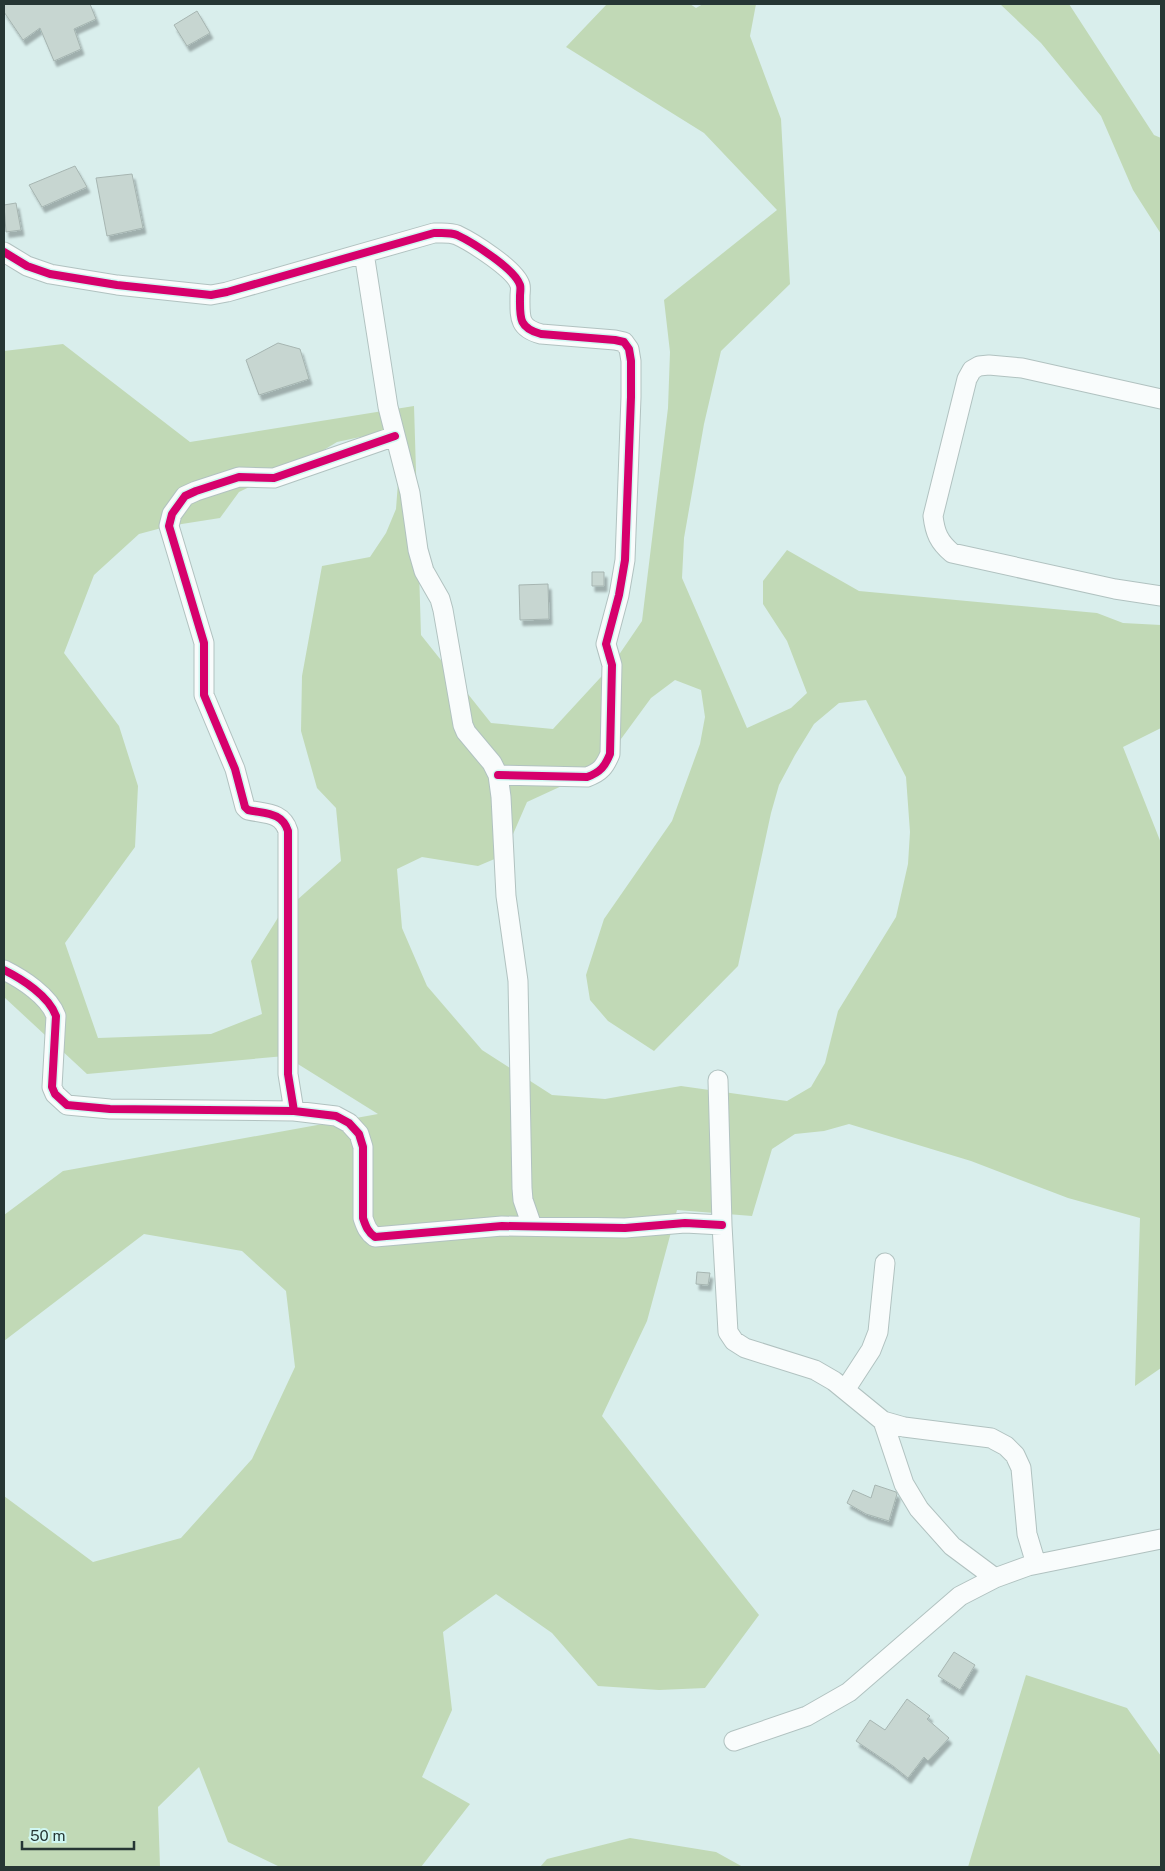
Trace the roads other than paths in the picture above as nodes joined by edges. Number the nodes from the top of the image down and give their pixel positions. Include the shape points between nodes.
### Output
1 (4, 252) edge
2 (364, 253) junction
3 (1161, 398) edge
4 (396, 436) junction
5 (1161, 596) edge
6 (498, 775) junction
7 (4, 970) edge
8 (718, 1080) dead end
9 (294, 1111) junction
10 (722, 1225) junction
11 (532, 1226) junction
12 (885, 1263) dead end
13 (845, 1390) junction
14 (883, 1421) junction
15 (1161, 1538) edge
16 (1036, 1564) junction
17 (995, 1578) junction
18 (734, 1741) dead end

1 - 2 street via 27,266 50,274 116,285 211,294
2 - 4 street via 388,407
2 - 6 street via 434,233 456,235 510,270 520,285 522,324 531,331 615,340 624,342 629,349 631,397 625,560 606,644 612,665 610,754 598,773 587,776
3 - 5 street via 1022,368 979,366 967,379 933,516 934,530 940,542 952,553
4 - 6 street via 410,493 420,561 443,610 463,725
4 - 9 street via 274,478 239,477 196,491 185,496 172,514 169,526 204,643 204,695 235,769 245,807 278,816 288,831 288,1074
6 - 11 street via 506,896 518,980 522,1188
7 - 9 street via 23,980 53,1007 56,1016 52,1087 67,1105 110,1109
8 - 10 street
9 - 11 street via 336,1116 359,1134 363,1147 363,1218 366,1228 375,1238
10 - 11 street
10 - 13 street via 728,1332 734,1341 745,1348 815,1370
12 - 13 street via 878,1332 871,1350
13 - 14 street
14 - 16 street via 904,1427 991,1438 1006,1446 1021,1468 1027,1534
14 - 17 street via 904,1484 919,1509 952,1546
15 - 16 street
16 - 17 street
17 - 18 street via 960,1596 848,1692 807,1716

